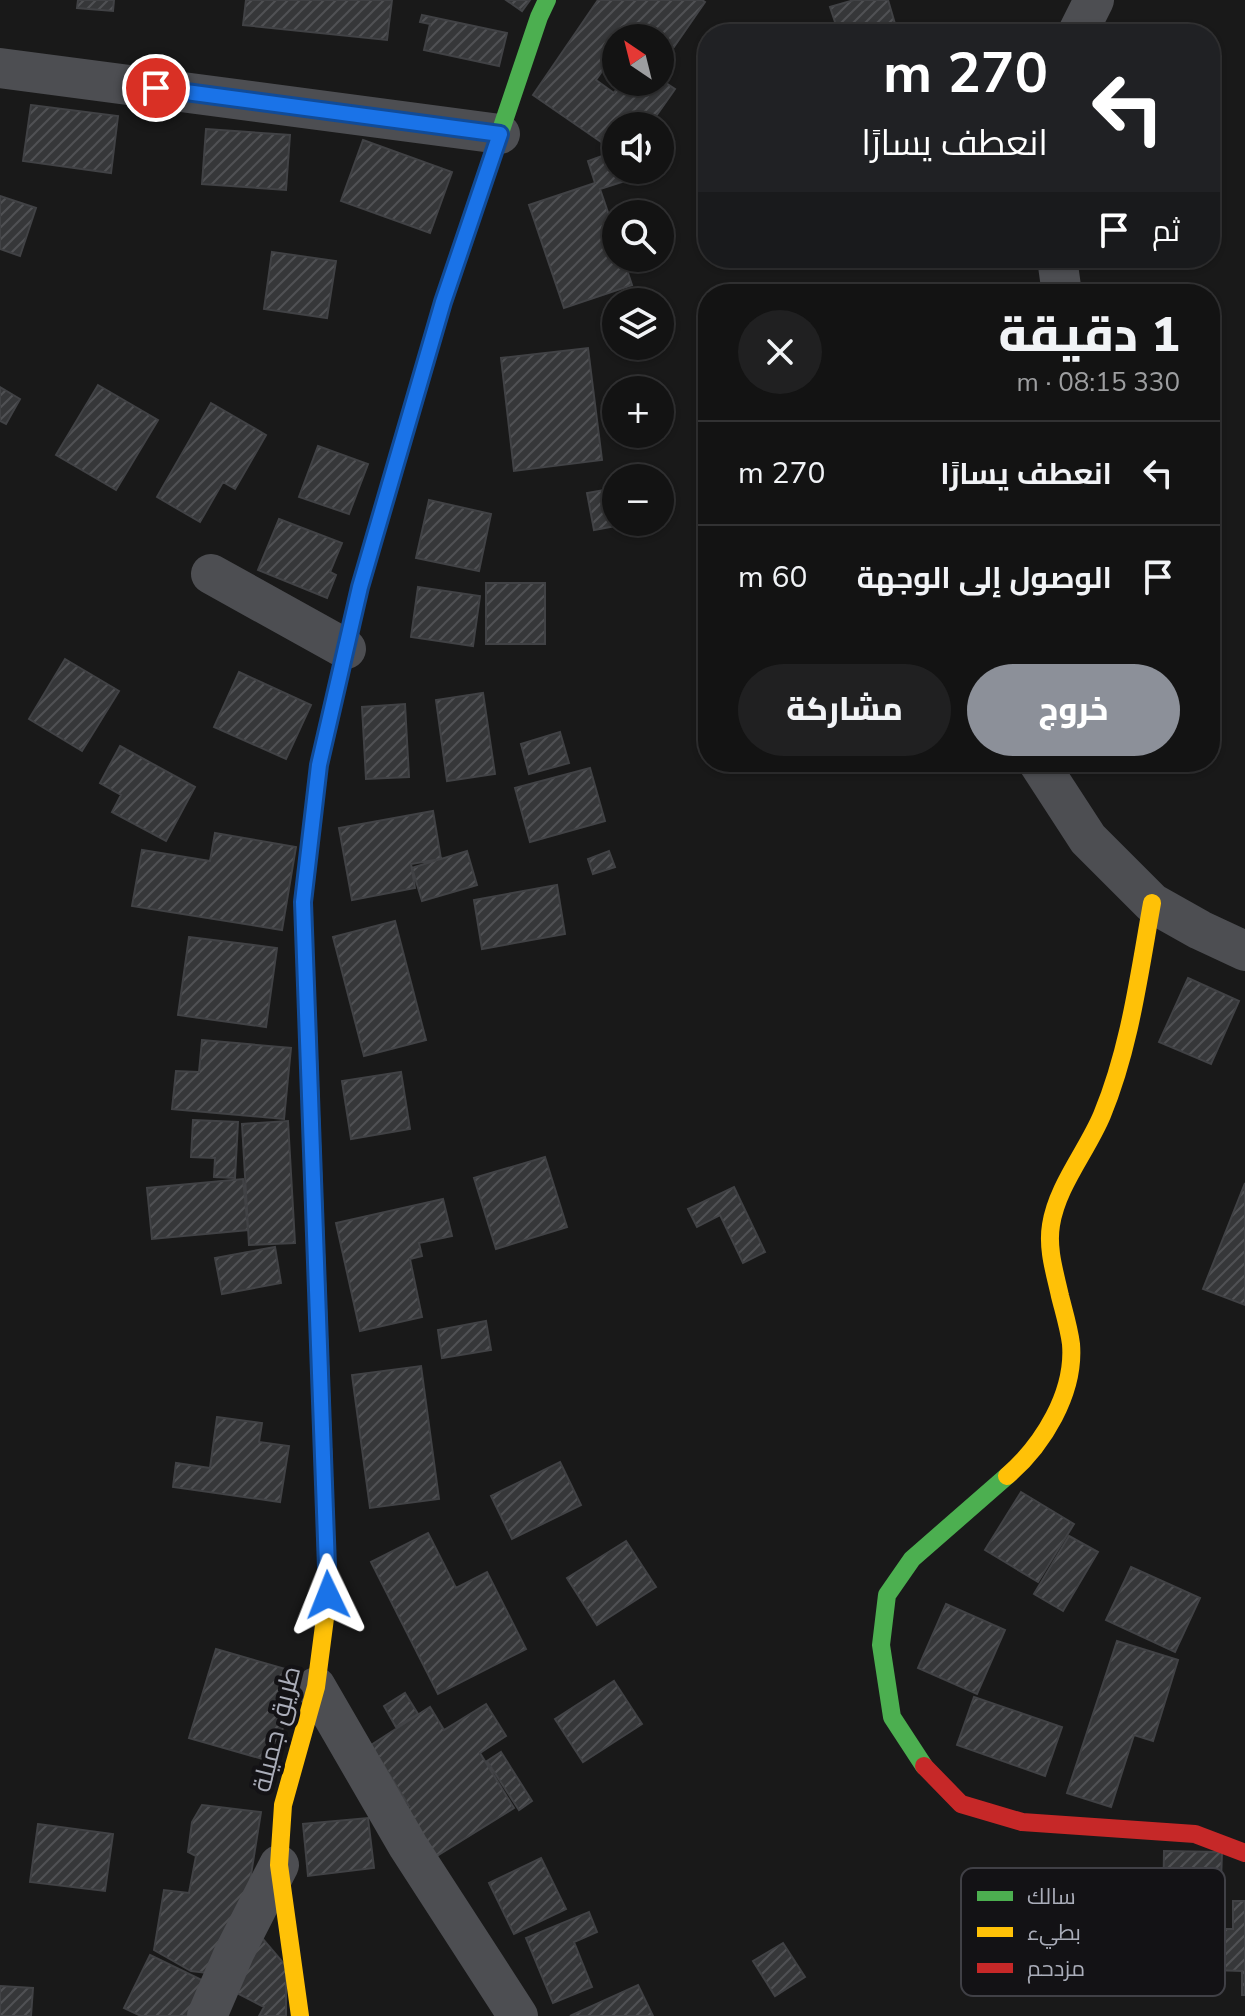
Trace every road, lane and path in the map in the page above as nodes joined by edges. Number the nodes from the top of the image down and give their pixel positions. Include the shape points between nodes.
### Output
1 (547, 0) edge
2 (1094, 0) edge
3 (1082, 24) edge
4 (0, 68) edge
5 (500, 134) junction
6 (211, 574) dead end
7 (346, 649) junction
8 (1044, 772) edge
9 (1152, 903) junction
10 (1245, 951) edge
11 (316, 1687) junction
12 (1245, 1853) edge
13 (279, 1865) junction
14 (207, 2016) edge
15 (300, 2016) edge
16 (518, 2016) edge

1 - 5 street, طريق جميلة
2 - 3 street
4 - 5 street
5 - 7 street, طريق جميلة via 443,302
6 - 7 street
7 - 11 street, طريق جميلة via 319,765 303,902 328,1595
8 - 9 street via 1088,839
9 - 10 street
9 - 12 street via 1124,1056 1051,1223 1050,1249 1071,1345 1067,1386 1048,1427 1023,1462 912,1559 887,1595 881,1645 892,1717 925,1768 961,1804 1022,1822 1195,1834
11 - 13 street, طريق جميلة via 283,1805
11 - 16 street via 408,1846
13 - 14 street
13 - 15 street, طريق جميلة

